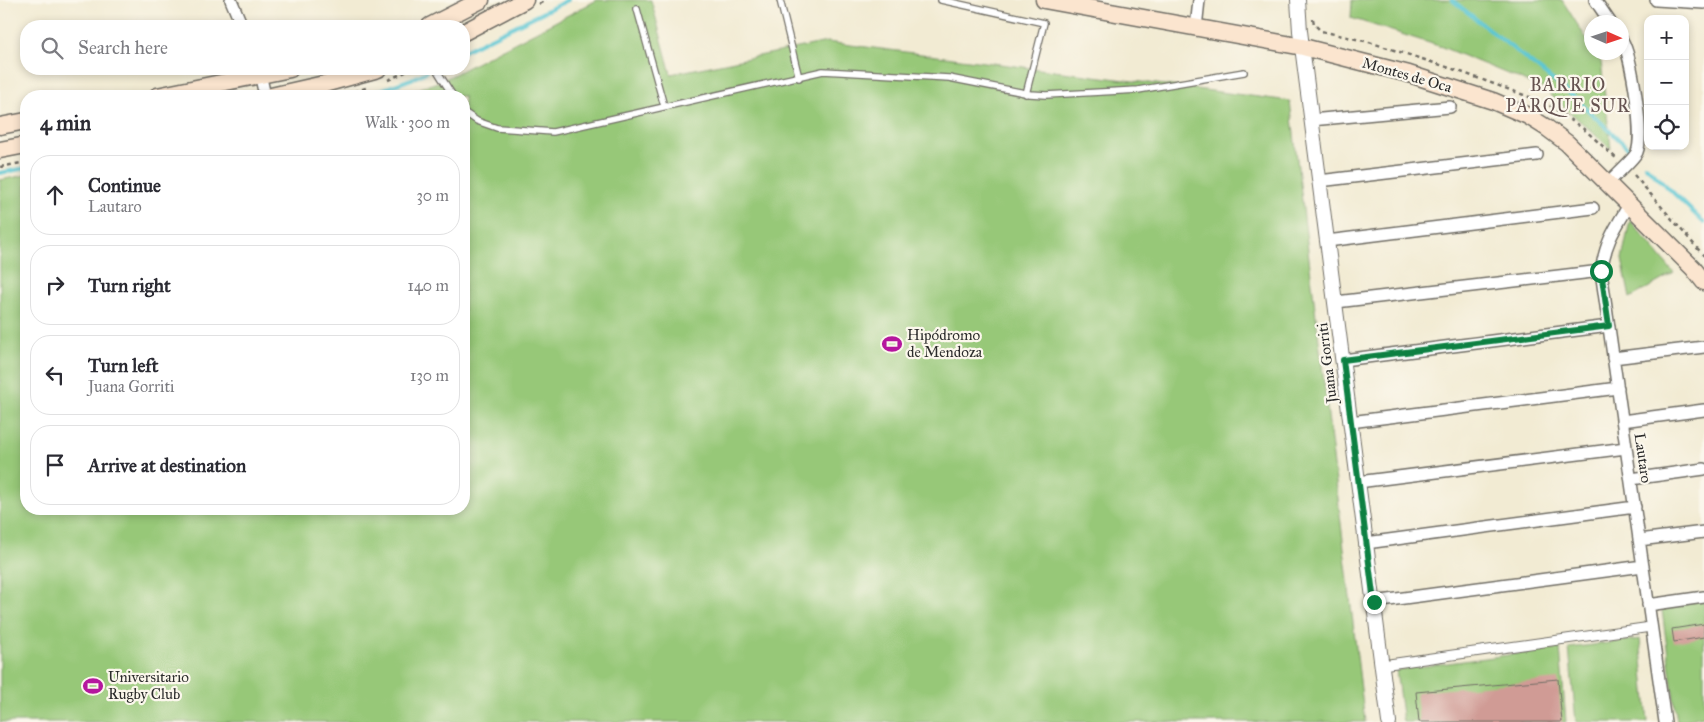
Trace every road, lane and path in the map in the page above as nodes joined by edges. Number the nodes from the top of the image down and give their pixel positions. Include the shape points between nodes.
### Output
1 (231, 0) edge
2 (481, 0) edge
3 (525, 0) edge
4 (780, 0) edge
5 (940, 0) edge
6 (1044, 0) edge
7 (1199, 0) edge
8 (1298, 0) edge
9 (1595, 0) edge
10 (1656, 0) edge
11 (1704, 3) edge
12 (1092, 4) edge
13 (637, 9) dead end
14 (1605, 15) edge
15 (239, 20) edge
16 (442, 20) edge
17 (1196, 28) junction
18 (470, 29) edge
19 (1303, 47) junction
20 (1629, 60) edge
21 (1244, 72) dead end
22 (243, 75) edge
23 (261, 75) edge
24 (356, 75) edge
25 (440, 75) edge
26 (799, 78) junction
27 (181, 90) edge
28 (264, 90) edge
29 (298, 90) edge
30 (449, 90) edge
31 (1026, 94) junction
32 (664, 106) junction
33 (1450, 107) dead end
34 (470, 116) edge
35 (1312, 120) junction
36 (20, 122) edge
37 (0, 126) edge
38 (20, 146) edge
39 (0, 150) edge
40 (1538, 155) dead end
41 (20, 163) edge
42 (0, 167) edge
43 (1319, 181) junction
44 (1608, 183) junction
45 (1629, 205) junction
46 (1593, 208) dead end
47 (1327, 241) junction
48 (1601, 271) junction
49 (1704, 282) edge
50 (1336, 302) junction
51 (1609, 326) junction
52 (1704, 347) edge
53 (1613, 358) junction
54 (1343, 360) junction
55 (1618, 388) junction
56 (1704, 410) edge
57 (1350, 422) junction
58 (1622, 422) junction
59 (1626, 448) junction
60 (1704, 469) edge
61 (1631, 479) junction
62 (1358, 482) junction
63 (1634, 507) junction
64 (1704, 532) edge
65 (1639, 540) junction
66 (1366, 543) junction
67 (1643, 566) junction
68 (1704, 597) edge
69 (1374, 602) junction
70 (1648, 604) junction
71 (1651, 627) junction
72 (1382, 665) junction
73 (1389, 722) edge
74 (1665, 722) edge

1 - 15 street
2 - 16 main road
3 - 18 main road
4 - 26 lane
5 - 31 lane via 1044,23
6 - 12 main road, Montes de Oca
7 - 17 street
8 - 19 street, Juana Gorriti
9 - 14 street
10 - 11 street
12 - 17 main road, Montes de Oca
13 - 32 lane
17 - 19 main road, Montes de Oca
19 - 35 street, Juana Gorriti
19 - 44 main road, Montes de Oca via 1409,74 1528,116 1567,143
20 - 44 street via 1633,72 1639,145 1637,154
21 - 31 lane via 1138,90
22 - 27 main road
23 - 28 street
24 - 29 main road
25 - 30 lane
26 - 31 lane via 823,71 949,78
26 - 32 lane
32 - 34 lane via 553,132 497,128
33 - 35 street
35 - 43 street, Juana Gorriti
36 - 37 main road
38 - 39 main road
40 - 43 street
41 - 42 path
43 - 47 street, Juana Gorriti
44 - 45 main road, Montes de Oca
45 - 48 street, Lautaro via 1610,235
45 - 49 main road, Montes de Oca
46 - 47 street
47 - 50 street, Juana Gorriti
48 - 50 street
48 - 51 street, Lautaro
50 - 54 street, Juana Gorriti
51 - 53 street, Lautaro
51 - 54 street
52 - 53 street
53 - 55 street, Lautaro
54 - 57 street, Juana Gorriti
55 - 57 street
55 - 58 street, Lautaro
56 - 58 street
57 - 62 street, Juana Gorriti
58 - 59 street, Lautaro
59 - 61 street, Lautaro
59 - 62 street
60 - 61 street
61 - 63 street, Lautaro
62 - 66 street, Juana Gorriti
63 - 65 street, Lautaro
63 - 66 street
64 - 65 street
65 - 67 street, Lautaro
66 - 69 street, Juana Gorriti
67 - 69 street
67 - 70 street, Lautaro
68 - 70 street
69 - 72 street, Juana Gorriti
70 - 71 street, Lautaro
71 - 72 street
71 - 74 street, Lautaro
72 - 73 street, Juana Gorriti

